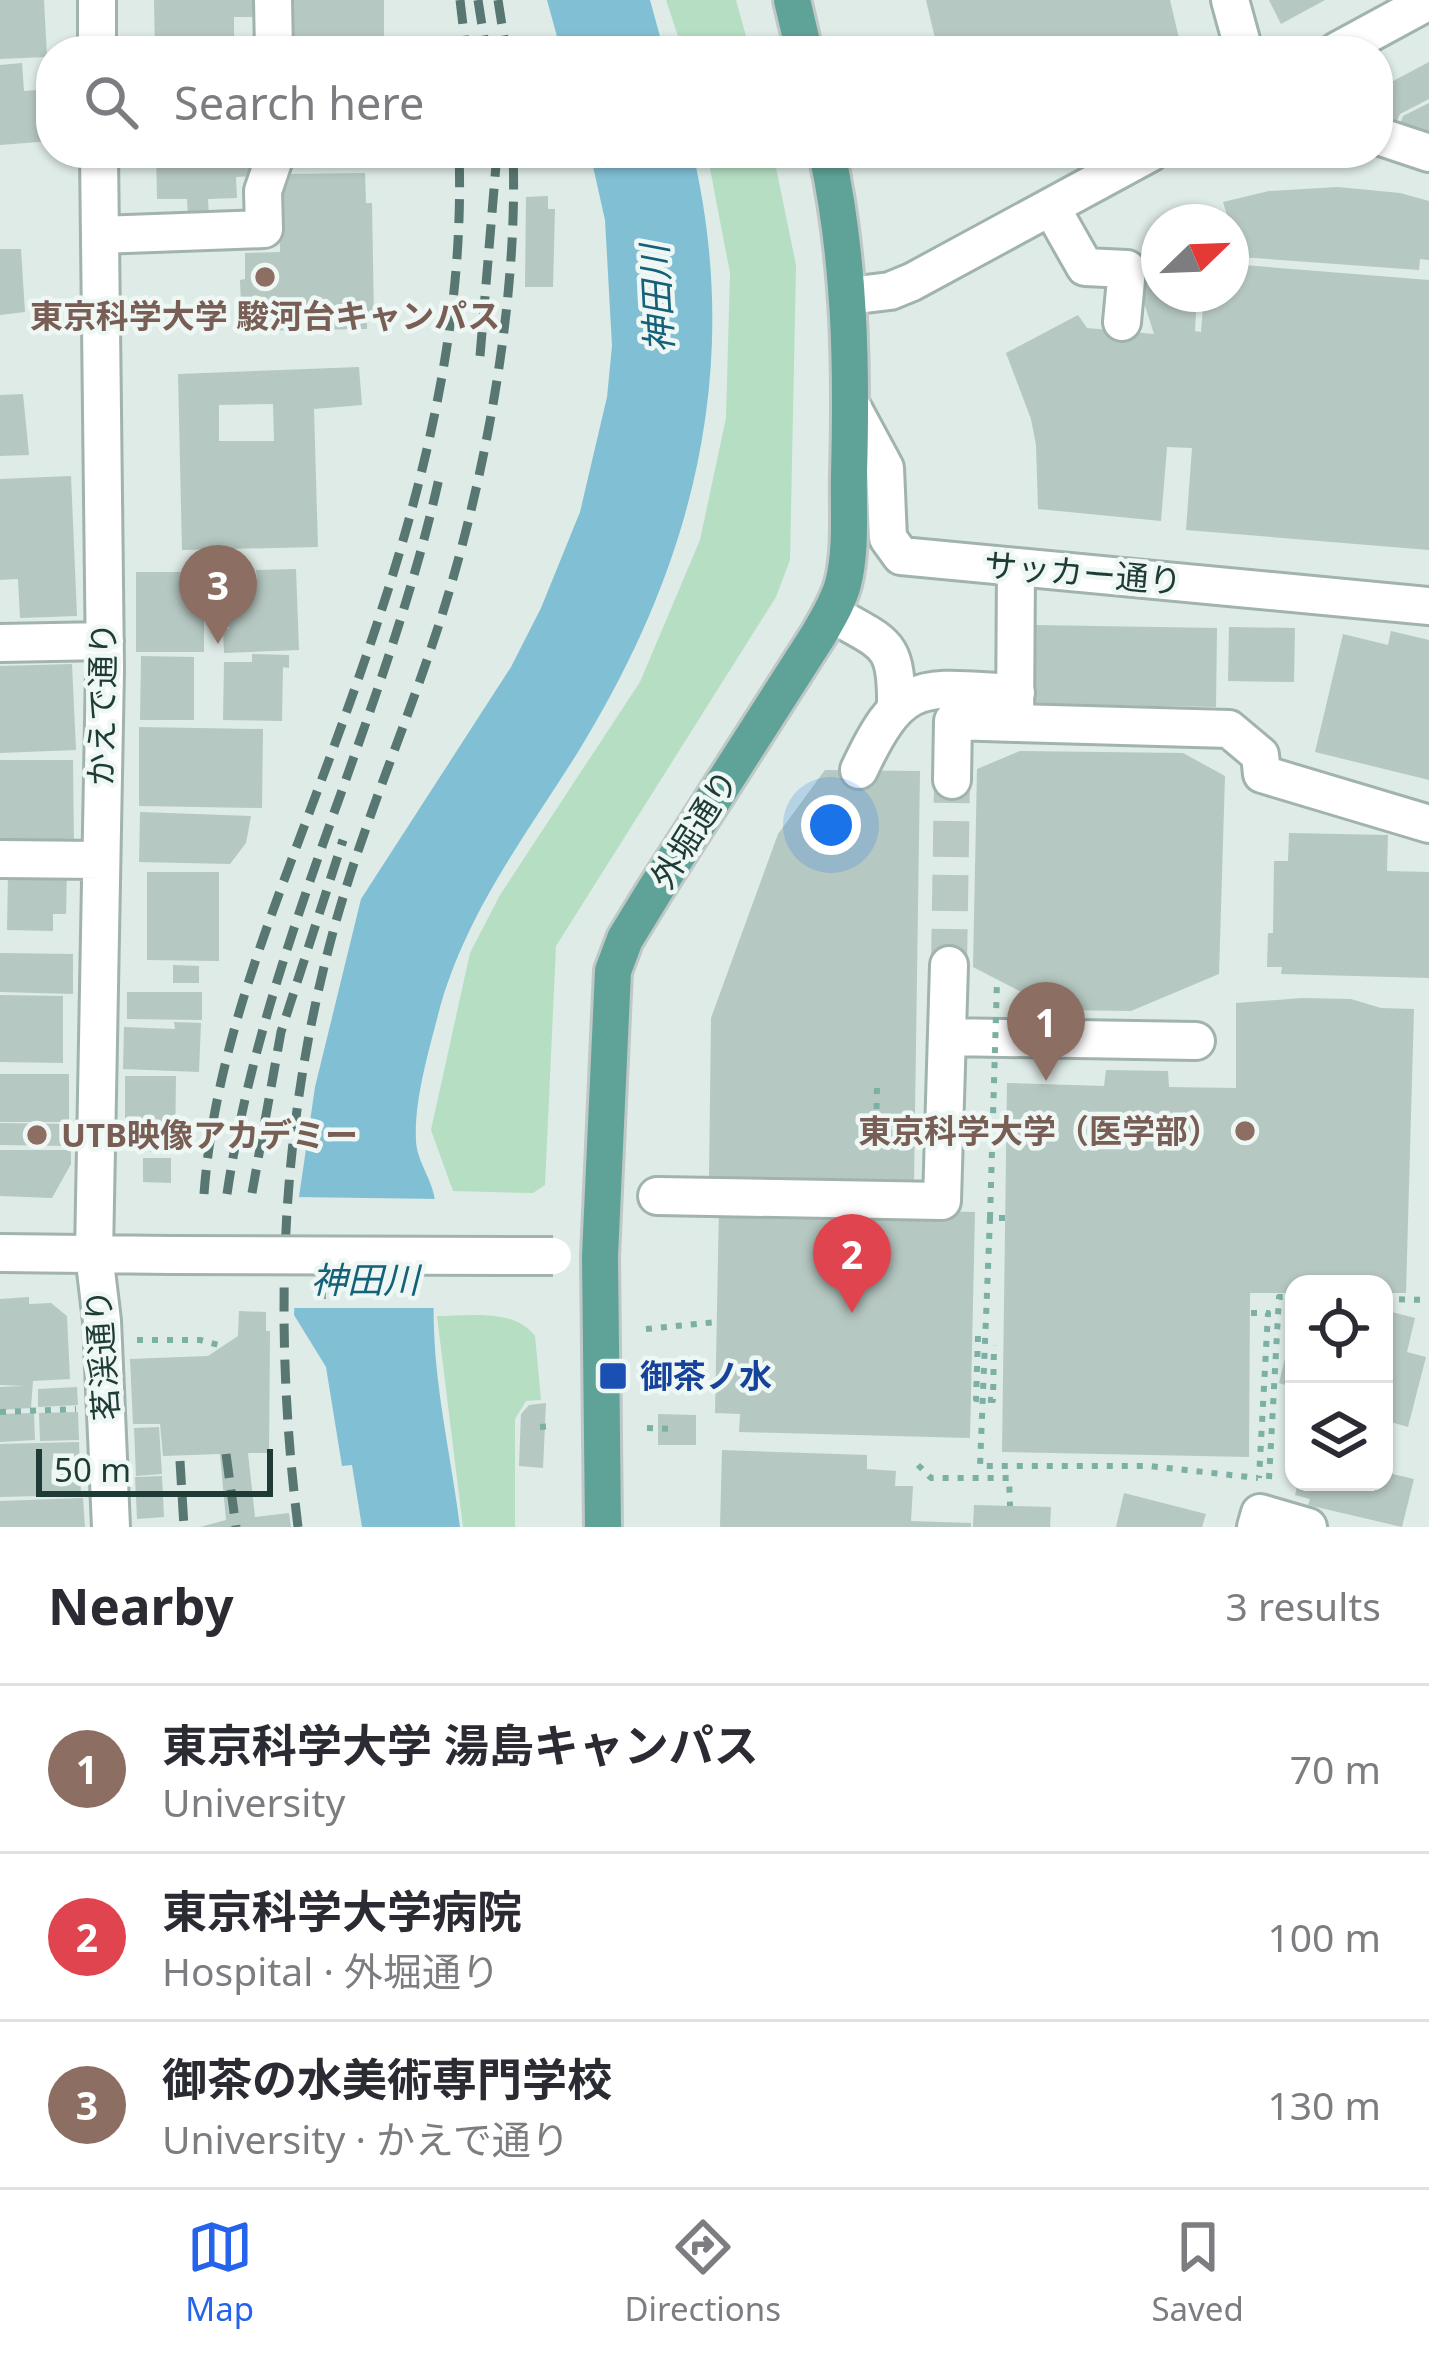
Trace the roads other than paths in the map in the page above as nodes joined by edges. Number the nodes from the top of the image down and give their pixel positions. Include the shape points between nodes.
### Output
1 (97, 0) edge
2 (273, 0) edge
3 (792, 0) edge
4 (1230, 0) edge
5 (1429, 1) edge
6 (97, 36) edge
7 (274, 36) edge
8 (800, 36) edge
9 (1240, 36) edge
10 (1365, 36) edge
11 (1393, 141) edge
12 (1429, 153) edge
13 (98, 168) edge
14 (271, 168) edge
15 (830, 168) edge
16 (1122, 168) edge
17 (1051, 207) junction
18 (100, 235) junction
19 (849, 296) junction
20 (1122, 322) dead end
21 (851, 405) junction
22 (1016, 567) junction
23 (1429, 606) edge
24 (831, 613) junction
25 (104, 641) junction
26 (0, 644) edge
27 (896, 706) junction
28 (1016, 708) junction
29 (859, 770) dead end
30 (952, 780) tunnel mouth
31 (1429, 824) edge
32 (0, 859) edge
33 (99, 860) junction
34 (949, 964) tunnel mouth
35 (947, 1037) junction
36 (1196, 1041) dead end
37 (657, 1196) dead end
38 (0, 1253) edge
39 (94, 1254) junction
40 (600, 1256) junction
41 (1261, 1499) edge
42 (111, 1527) edge
43 (602, 1527) edge
44 (1308, 1527) edge

1 - 6 street
2 - 7 street
3 - 8 main road
4 - 9 street
5 - 10 street
11 - 12 street
13 - 18 street, かえで通り
14 - 18 street via 264,229
15 - 19 main road, 外堀通り
16 - 17 street
17 - 19 street via 912,282
17 - 20 street via 1084,267 1127,268
18 - 25 street, かえで通り
19 - 21 main road, 外堀通り
21 - 22 street, サッカー通り via 885,468 892,550
21 - 24 main road, 外堀通り via 847,560
22 - 23 street, サッカー通り
22 - 28 street
24 - 27 street via 889,649
24 - 40 main road, 外堀通り via 618,953 610,985
25 - 26 street
25 - 33 street, かえで通り
27 - 28 street via 924,690
27 - 29 street
28 - 30 street via 953,721
28 - 31 street via 1229,729 1260,755 1262,775
32 - 33 street
33 - 39 street, かえで通り
34 - 35 street
35 - 36 street
35 - 37 street via 943,1201
38 - 39 street
39 - 40 street, bridge
39 - 42 street, 茗渓通り
40 - 43 main road, 外堀通り
41 - 44 street

